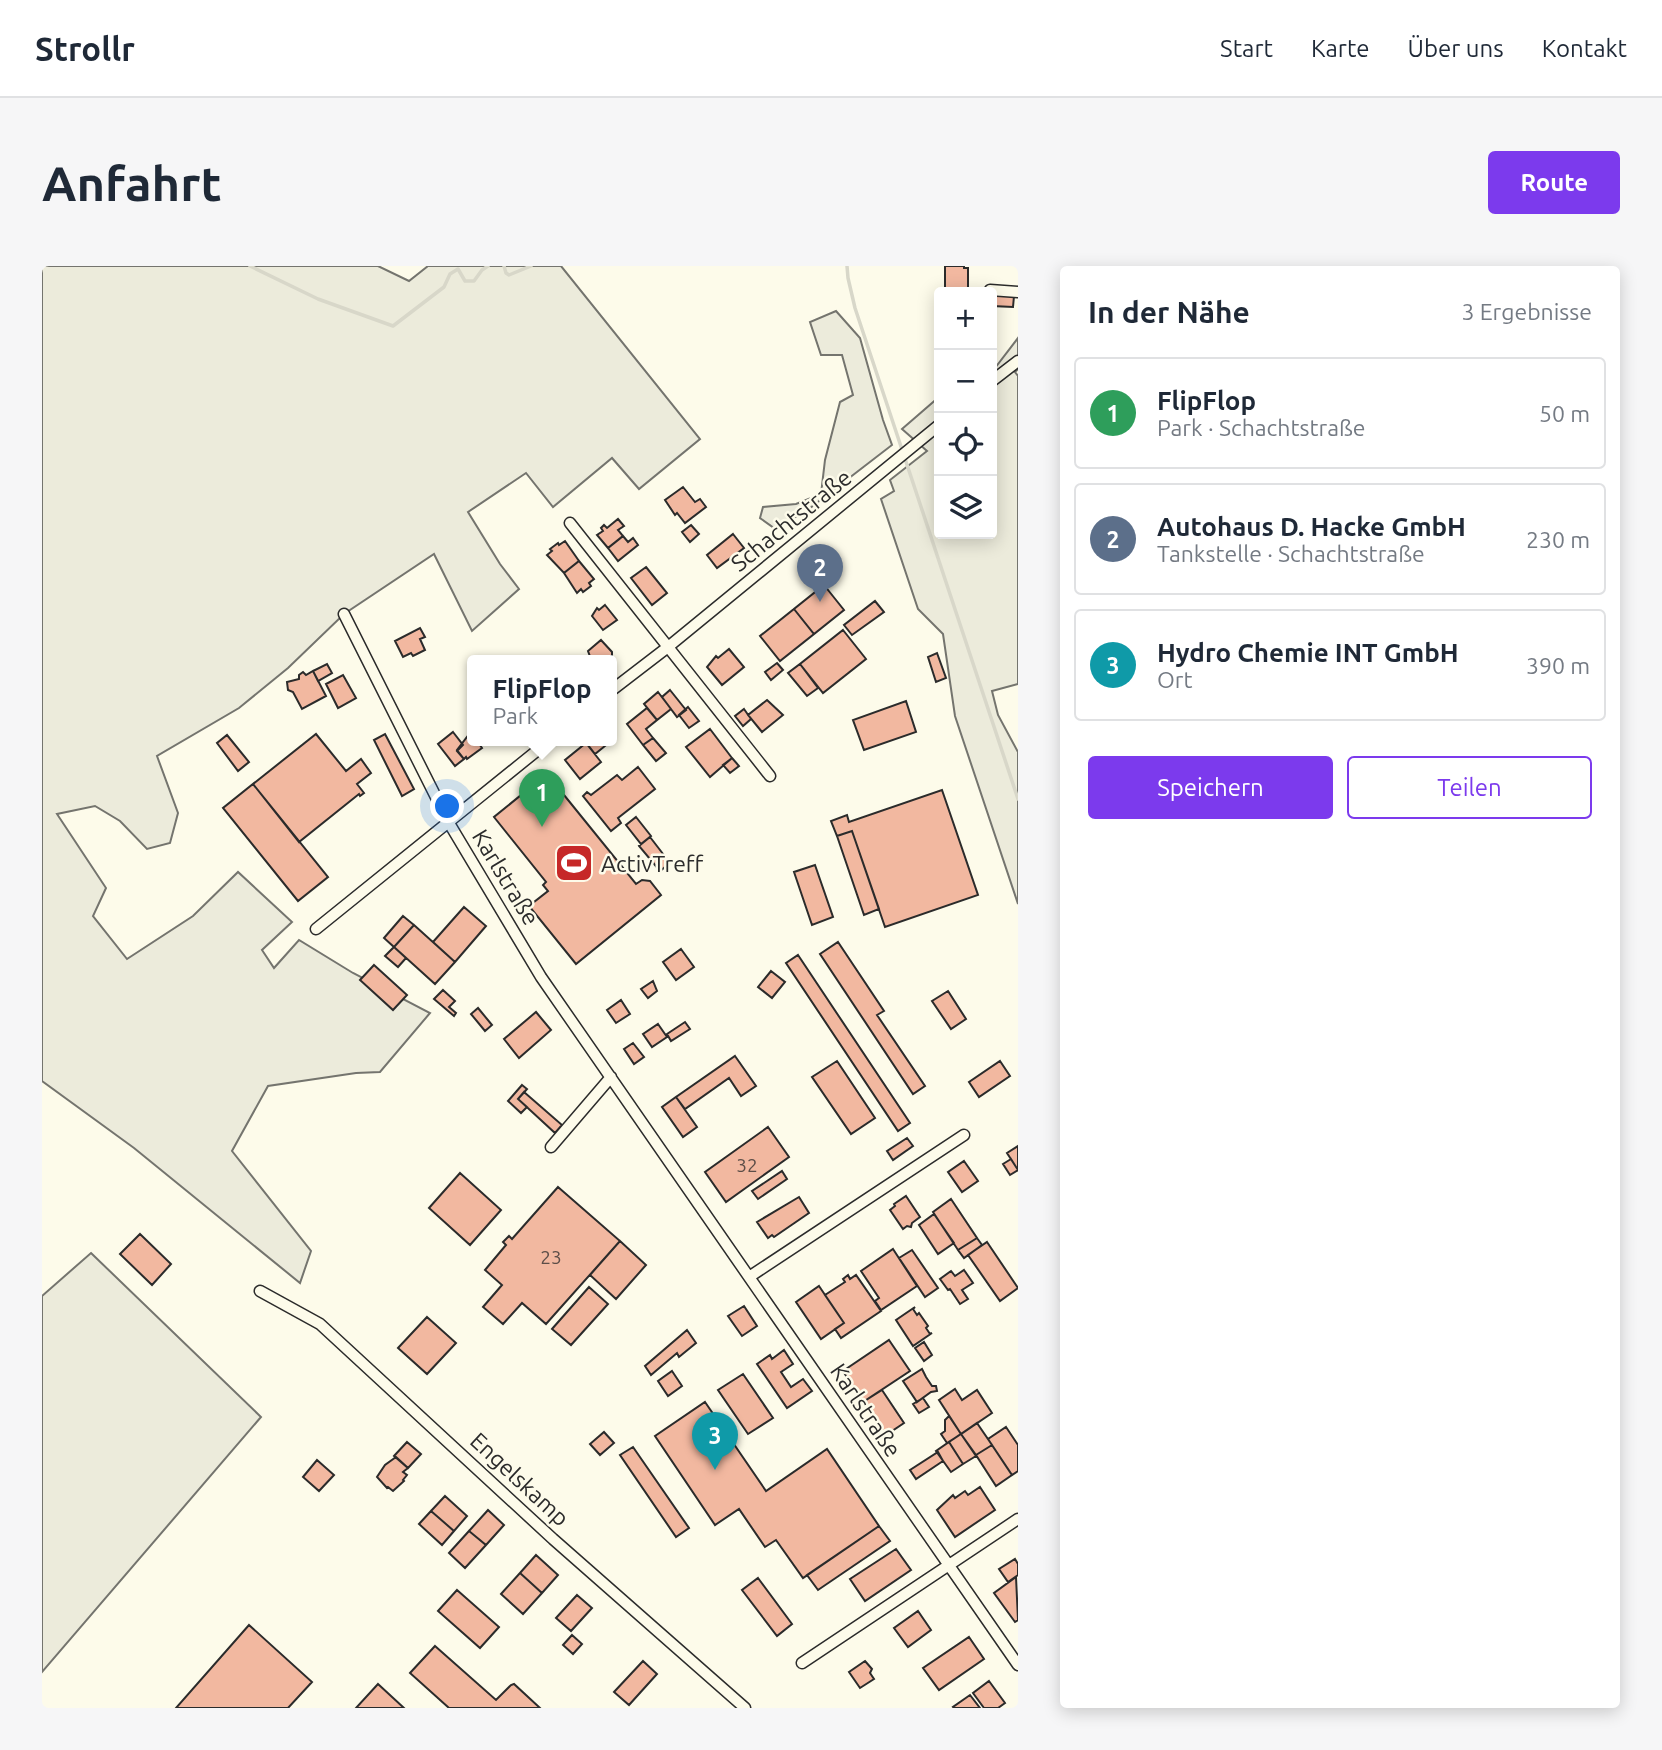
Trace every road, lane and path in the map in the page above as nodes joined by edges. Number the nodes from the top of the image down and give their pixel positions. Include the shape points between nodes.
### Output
1 (997, 291) edge
2 (1018, 292) edge
3 (1018, 360) edge
4 (997, 377) edge
5 (934, 429) edge
6 (569, 523) dead end
7 (344, 614) dead end
8 (668, 647) junction
9 (617, 686) edge
10 (543, 746) edge
11 (770, 776) dead end
12 (449, 823) junction
13 (316, 929) dead end
14 (611, 1077) junction
15 (964, 1135) dead end
16 (551, 1147) dead end
17 (750, 1277) junction
18 (260, 1291) dead end
19 (1018, 1519) edge
20 (948, 1567) junction
21 (802, 1663) dead end
22 (1018, 1665) edge
23 (745, 1708) edge

1 - 2 street
3 - 4 street
5 - 8 street, Schachtstraße
6 - 8 street
7 - 12 street, Karlstraße
8 - 9 street, Schachtstraße
8 - 11 street
10 - 12 street
12 - 13 street
12 - 14 street, Karlstraße via 541,977
14 - 16 street
14 - 17 street, Karlstraße
15 - 17 street
17 - 20 street, Karlstraße
18 - 23 street, Engelskamp via 320,1324
19 - 20 street
20 - 21 street
20 - 22 street, Karlstraße

